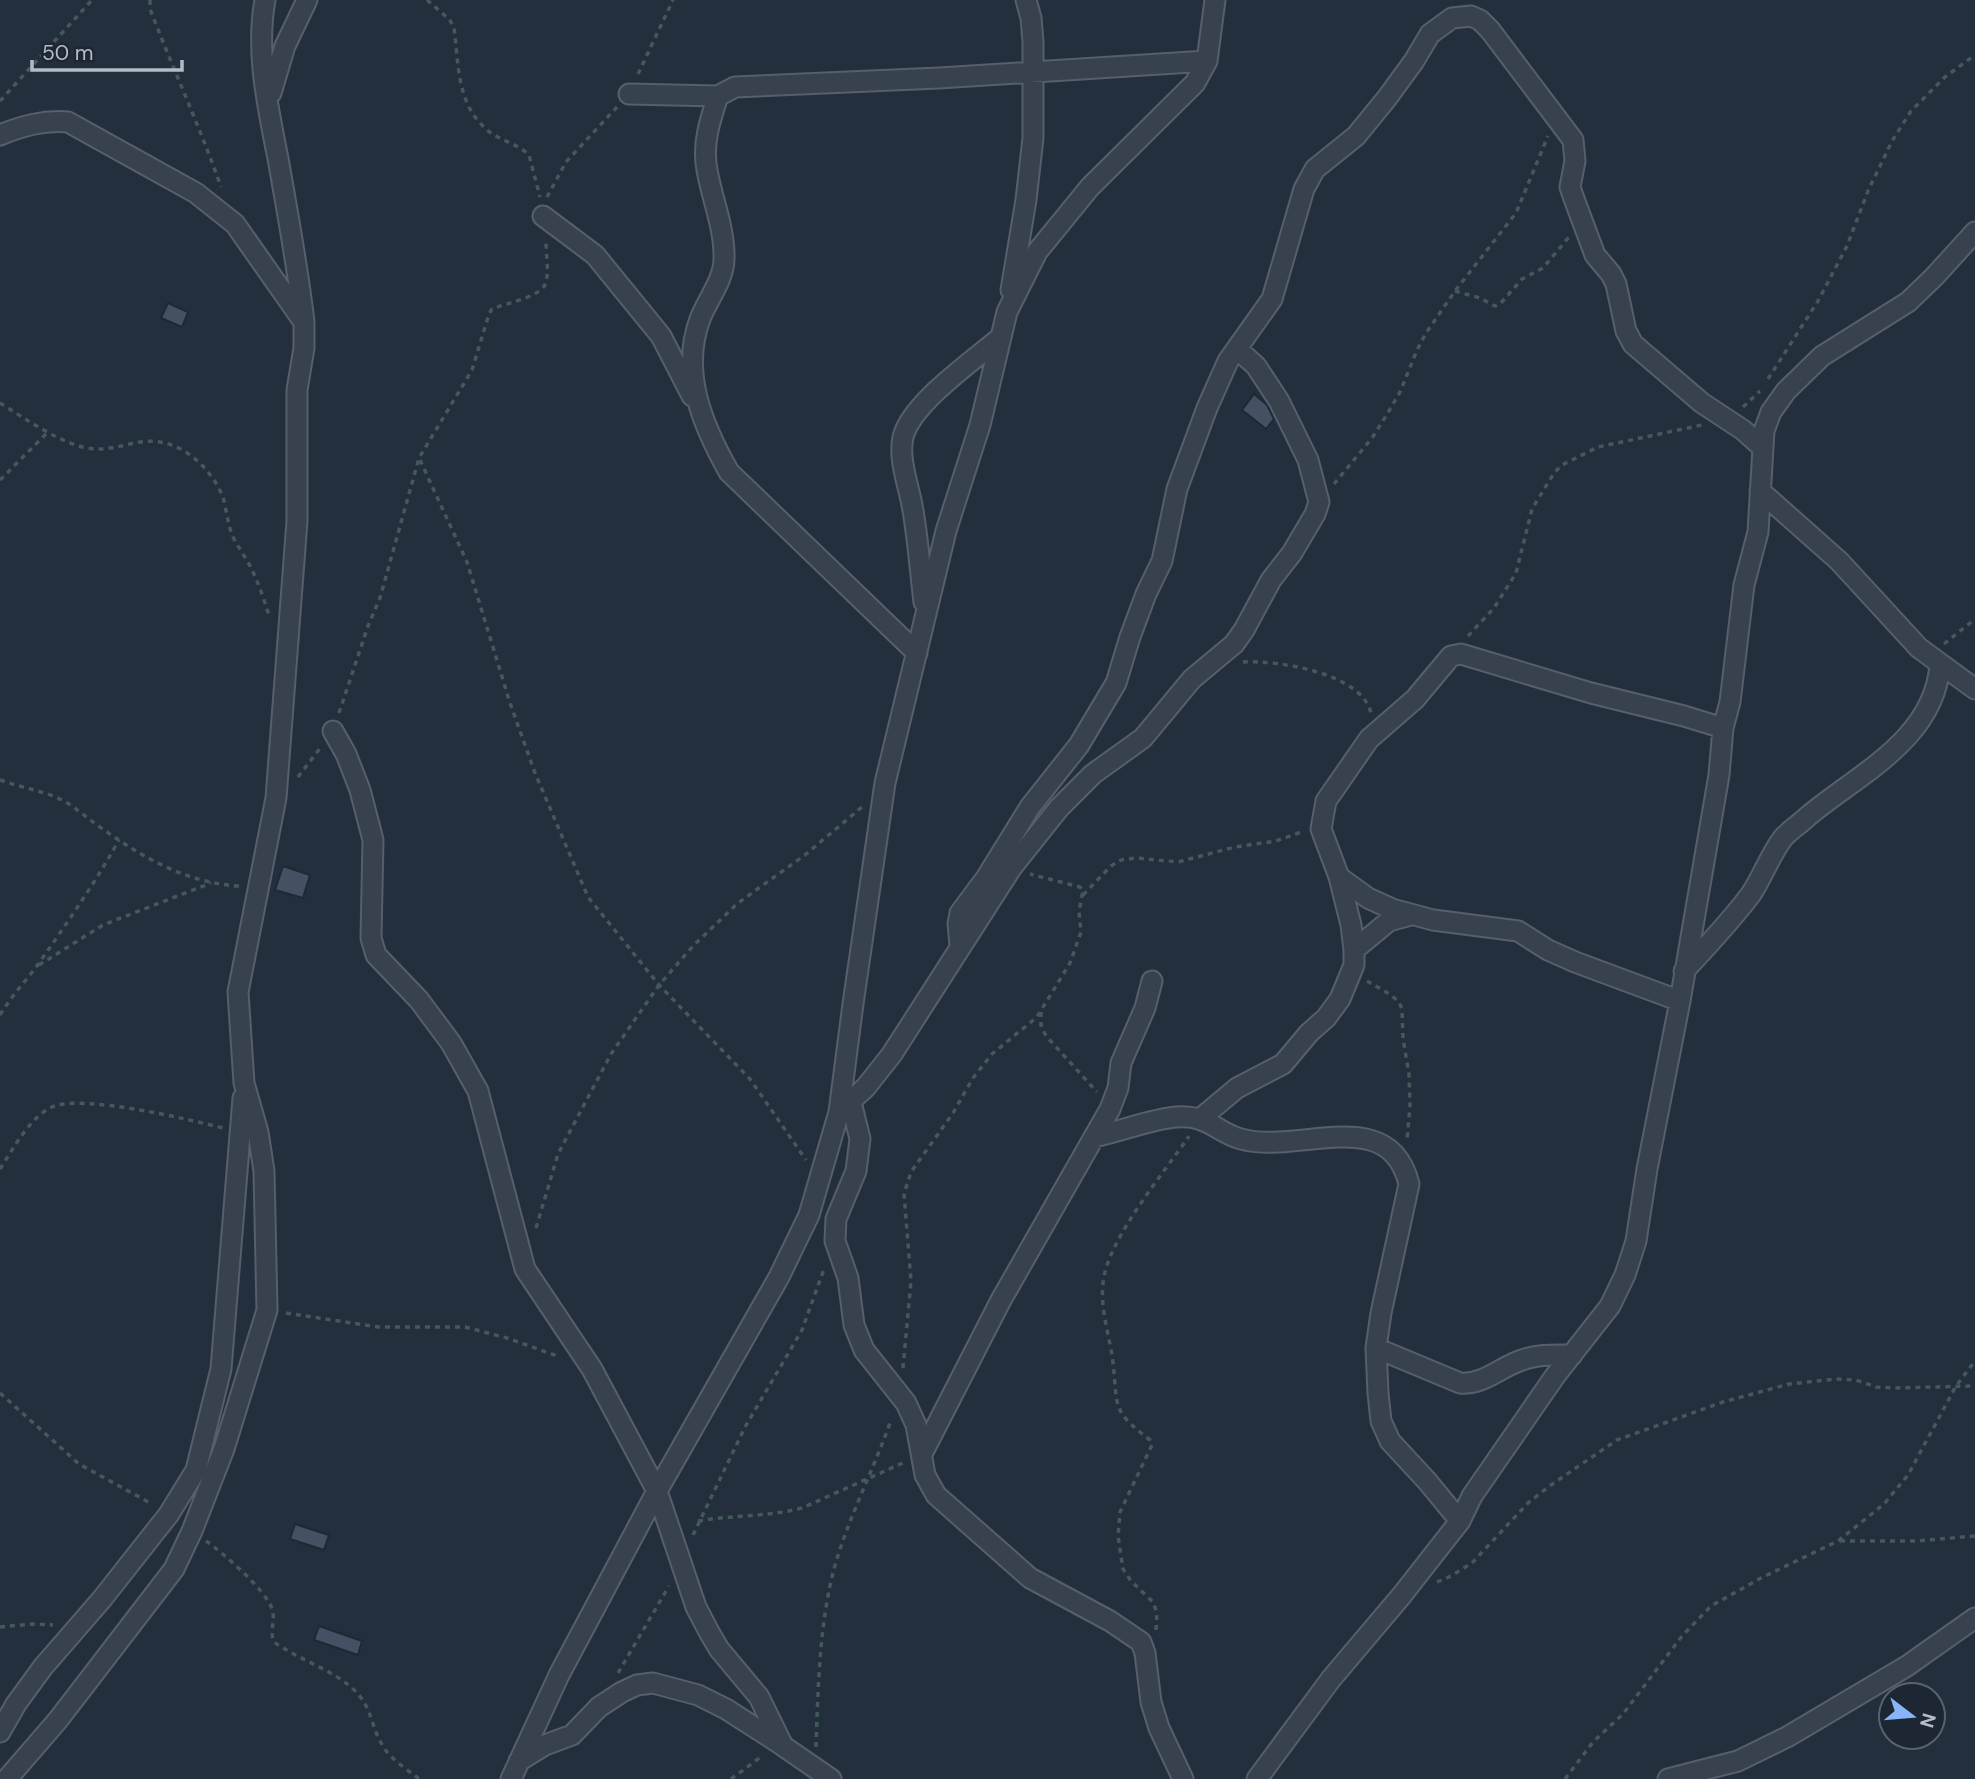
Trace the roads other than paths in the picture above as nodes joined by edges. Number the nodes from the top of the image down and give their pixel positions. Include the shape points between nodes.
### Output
1 (265, 0) edge
2 (307, 0) edge
3 (1026, 0) edge
4 (1216, 0) edge
5 (1207, 61) junction
6 (1032, 72) junction
7 (629, 94) road end
8 (718, 96) junction
9 (267, 106) junction
10 (0, 135) edge
11 (543, 216) road end
12 (1975, 232) edge
13 (1007, 312) junction
14 (304, 322) junction
15 (1001, 337) junction
16 (1237, 349) junction
17 (698, 407) junction
18 (1763, 448) junction
19 (1760, 491) junction
20 (926, 617) junction
21 (917, 653) junction
22 (1936, 661) junction
23 (1975, 689) edge
24 (1723, 728) junction
25 (333, 731) road end
26 (1339, 877) junction
27 (1412, 915) junction
28 (960, 945) junction
29 (1354, 957) junction
30 (1684, 971) junction
31 (1152, 981) dead end
32 (1680, 1001) junction
33 (244, 1083) junction
34 (845, 1107) junction
35 (1201, 1118) junction
36 (1094, 1137) junction
37 (1376, 1348) junction
38 (1572, 1355) junction
39 (922, 1454) junction
40 (657, 1491) junction
41 (1460, 1521) junction
42 (1975, 1618) edge
43 (0, 1732) edge
44 (783, 1746) junction
45 (515, 1770) edge
46 (823, 1773) edge
47 (7, 1779) edge
48 (1183, 1779) edge
49 (1257, 1779) edge
50 (1668, 1779) edge

1 - 9 street via 261,40
2 - 9 street via 285,46
3 - 6 street
4 - 5 street
5 - 6 street
5 - 13 street via 1195,83 1090,187 1037,252
6 - 8 street via 735,87
6 - 13 street via 1026,200
7 - 8 street
8 - 17 street via 707,130 706,167 724,261 699,321 692,361
9 - 14 street
10 - 14 street via 22,126 68,122 196,193 235,224
11 - 17 street via 595,255 661,336
12 - 18 street via 1908,302 1822,356 1786,391 1771,412
13 - 15 street
14 - 33 street via 298,390 297,521 276,798 238,992
15 - 20 street
15 - 20 street via 929,400 904,433 903,457
16 - 18 street via 1272,299 1304,190 1315,169 1356,136 1437,27 1452,18 1471,16 1480,20 1513,59 1575,147 1570,187 1595,255 1611,274 1633,344
16 - 28 street via 1207,408 1177,489 1162,561 1116,683 1079,745 1030,807 960,913
16 - 28 street via 1256,366 1279,401 1308,460 1319,502 1315,514 1234,644 1192,679 1143,738 1093,774 1059,808 1012,867
17 - 21 street via 729,472
18 - 19 street
19 - 22 street via 1839,561
19 - 24 street via 1758,531 1744,585
20 - 21 street
21 - 34 street via 885,783
22 - 23 street
22 - 30 street via 1939,682 1915,729 1784,837 1750,894
24 - 26 street via 1461,654 1451,656 1415,699 1375,732 1326,802 1321,823
24 - 30 street
25 - 40 street via 360,790 373,840 371,938 376,955 427,1011 478,1091 525,1269 592,1369
26 - 27 street via 1368,898
26 - 29 street
27 - 29 street via 1389,921
27 - 32 street via 1518,931 1575,962
28 - 34 street via 892,1054
29 - 35 street via 1340,999 1293,1054 1237,1088
30 - 32 street
31 - 36 street via 1121,1063 1118,1088
32 - 38 street via 1636,1241 1610,1306
33 - 43 street via 221,1368 196,1469 169,1514 43,1667
33 - 47 street via 264,1171 267,1310 224,1449 174,1569
34 - 39 street via 860,1139 856,1171 836,1219 835,1241 848,1278 853,1325 864,1350 906,1403
34 - 40 street via 810,1215
35 - 36 street via 1176,1116
35 - 37 street via 1240,1139 1374,1140 1392,1150 1405,1167 1409,1184
36 - 39 street via 1001,1300
37 - 38 street via 1471,1384 1520,1360
37 - 41 street via 1381,1421 1390,1441
38 - 41 street via 1472,1496
39 - 48 street via 925,1475 936,1495 977,1533 1030,1578 1110,1620 1140,1642 1159,1728
40 - 44 street via 696,1607 719,1649 759,1697
40 - 45 street via 559,1675
41 - 49 street via 1331,1679
42 - 50 street via 1907,1666 1787,1737 1738,1761
44 - 45 street via 698,1695 653,1683 622,1692 599,1707 572,1735 544,1745
44 - 46 street

